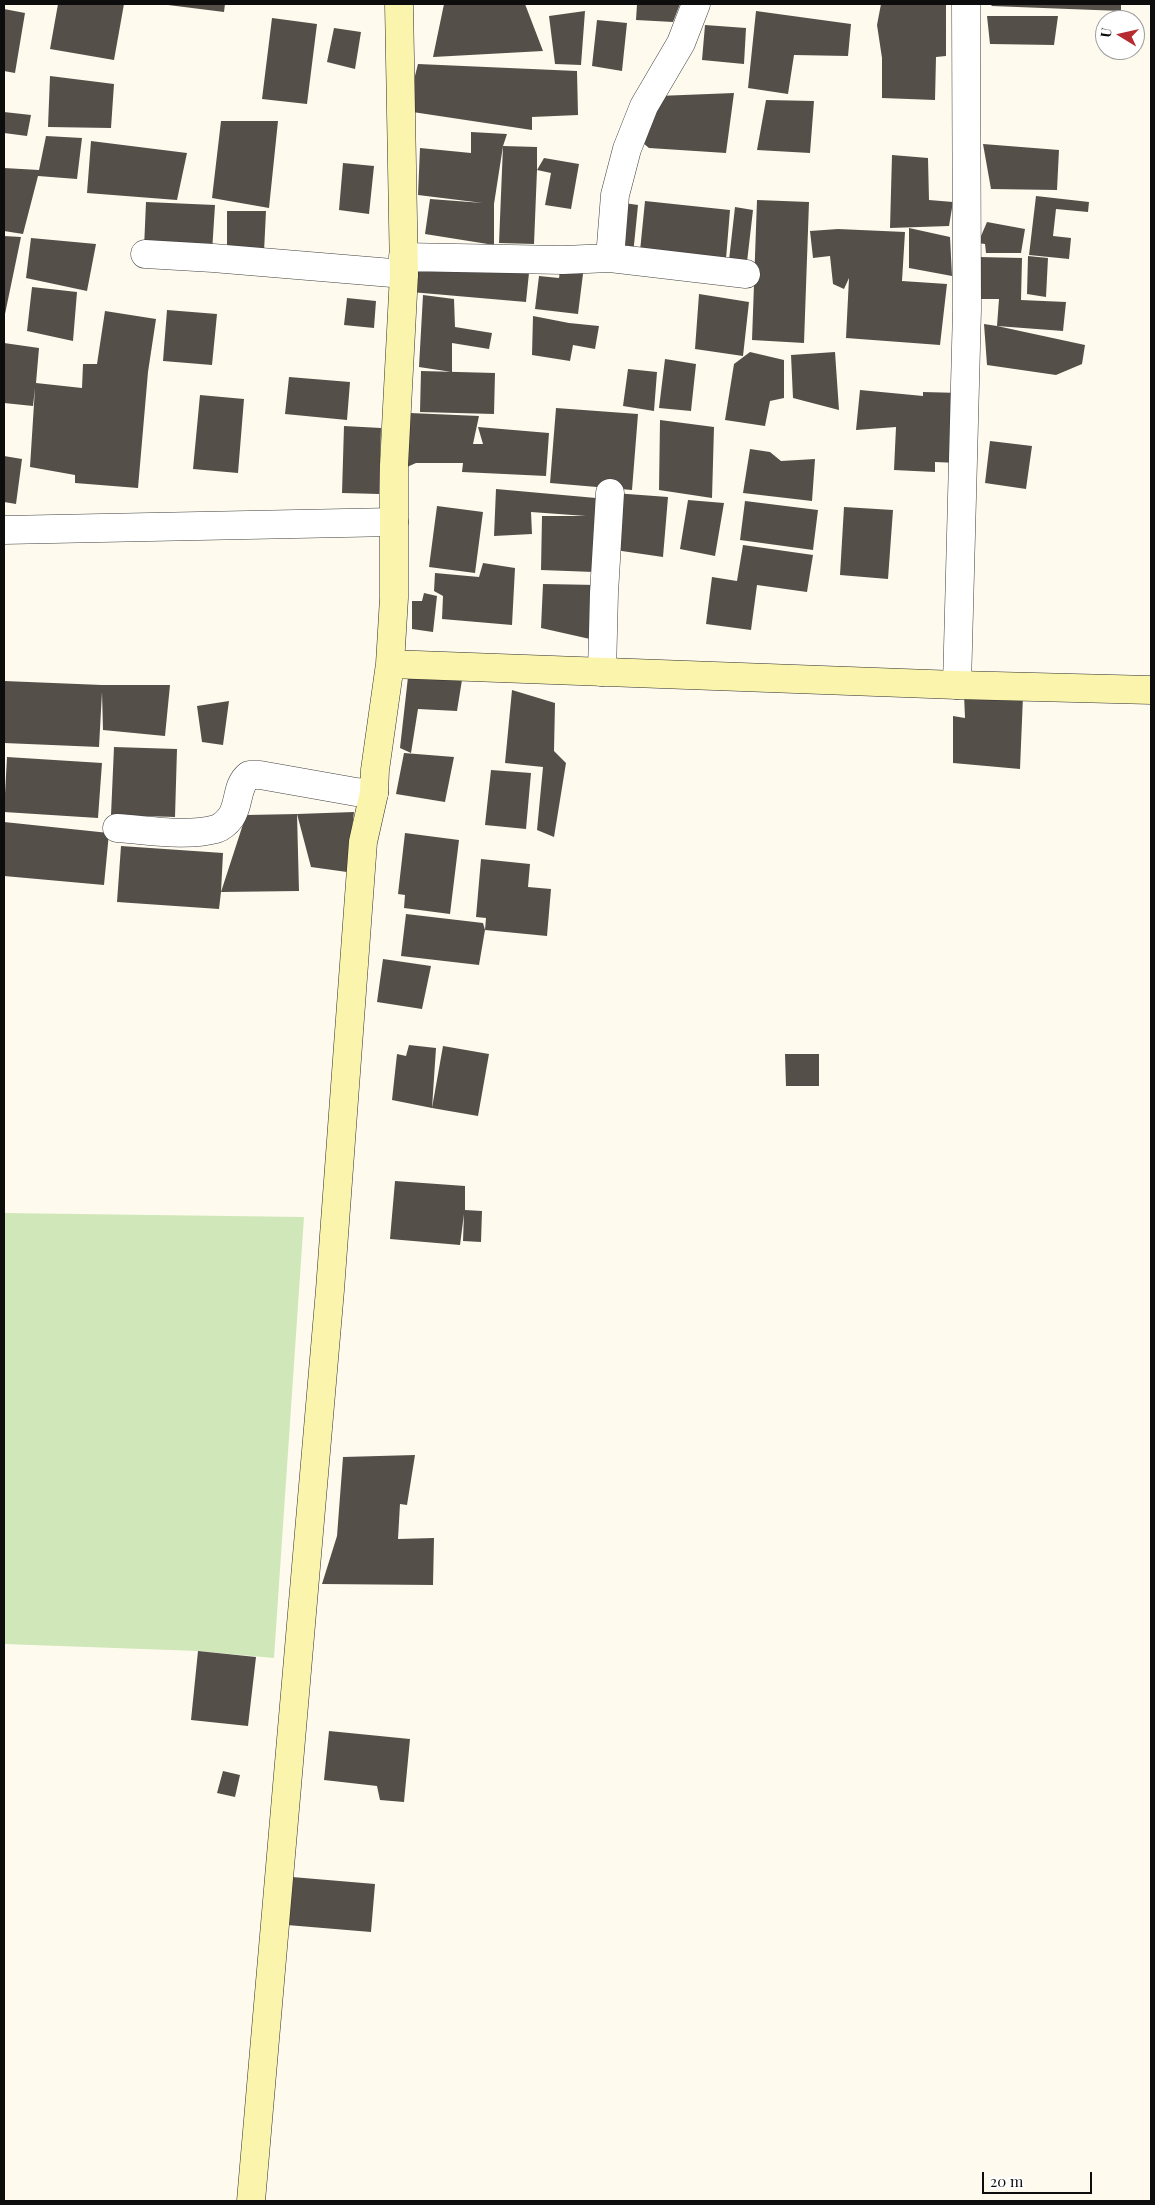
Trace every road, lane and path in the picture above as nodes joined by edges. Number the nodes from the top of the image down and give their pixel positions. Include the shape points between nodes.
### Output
1 (399, 4) edge
2 (696, 4) edge
3 (966, 4) edge
4 (145, 254) dead end
5 (610, 258) junction
6 (404, 265) junction
7 (746, 274) dead end
8 (610, 493) dead end
9 (394, 522) junction
10 (4, 530) edge
11 (390, 664) junction
12 (602, 672) junction
13 (957, 685) junction
14 (1151, 690) edge
15 (375, 782) junction
16 (117, 828) dead end
17 (251, 2201) edge

1 - 6 street
2 - 5 street via 682,43 644,106 627,149 616,195
3 - 13 street via 968,309
4 - 6 street
5 - 6 street
5 - 7 street
6 - 9 street
8 - 12 street
9 - 10 street
9 - 11 street
11 - 12 street
11 - 15 street
12 - 13 street
13 - 14 street
15 - 16 street via 356,792 260,775 249,776 241,785 231,818 218,828 187,832
15 - 17 street via 363,842 330,1290

